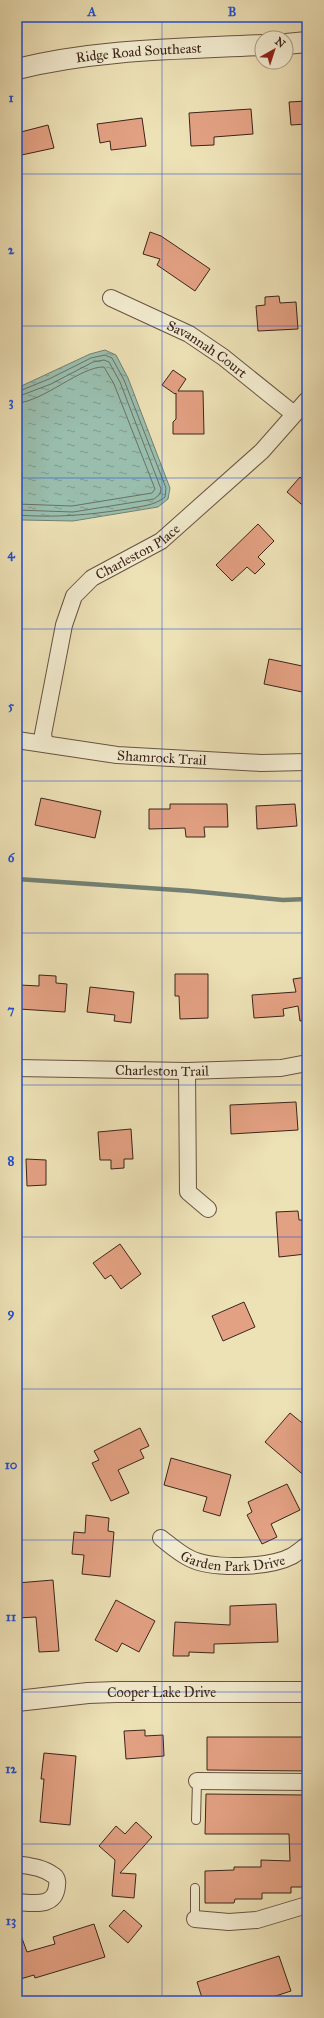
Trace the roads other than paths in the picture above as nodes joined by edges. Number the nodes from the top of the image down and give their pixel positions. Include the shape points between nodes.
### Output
1 (307, 42) edge
2 (294, 43) edge
3 (254, 45) edge
4 (17, 69) edge
5 (111, 298) dead end
6 (307, 400) edge
7 (294, 414) junction
8 (17, 740) edge
9 (45, 744) junction
10 (307, 762) edge
11 (307, 1063) edge
12 (17, 1068) edge
13 (187, 1071) junction
14 (208, 1209) dead end
15 (161, 1538) dead end
16 (307, 1545) edge
17 (307, 1692) edge
18 (17, 1701) edge
19 (197, 1781) joint
20 (307, 1782) edge
21 (196, 1820) dead end
22 (17, 1864) edge
23 (195, 1888) dead end
24 (17, 1902) edge
25 (307, 1904) edge
26 (195, 1919) joint

1 - 2 street
3 - 4 street, Ridge Road Southeast via 110,54 40,63
5 - 7 street, Savannah Court via 189,334
6 - 7 street, Charleston Place
7 - 9 street, Charleston Place via 262,451 161,540 92,578 74,596 64,625 43,734
8 - 9 street, Shamrock Trail
9 - 10 street, Shamrock Trail via 117,755 261,764
11 - 13 street, Charleston Trail via 281,1068
12 - 13 street, Charleston Trail
13 - 14 street via 188,1192
15 - 16 street, Garden Park Drive via 189,1558 212,1564 250,1565 272,1562 291,1556
17 - 18 street, Cooper Lake Drive via 116,1692
19 - 20 street
19 - 21 lane
22 - 24 street via 38,1867 54,1875 58,1884 54,1897 48,1902
23 - 26 lane
25 - 26 street via 257,1920 229,1922

